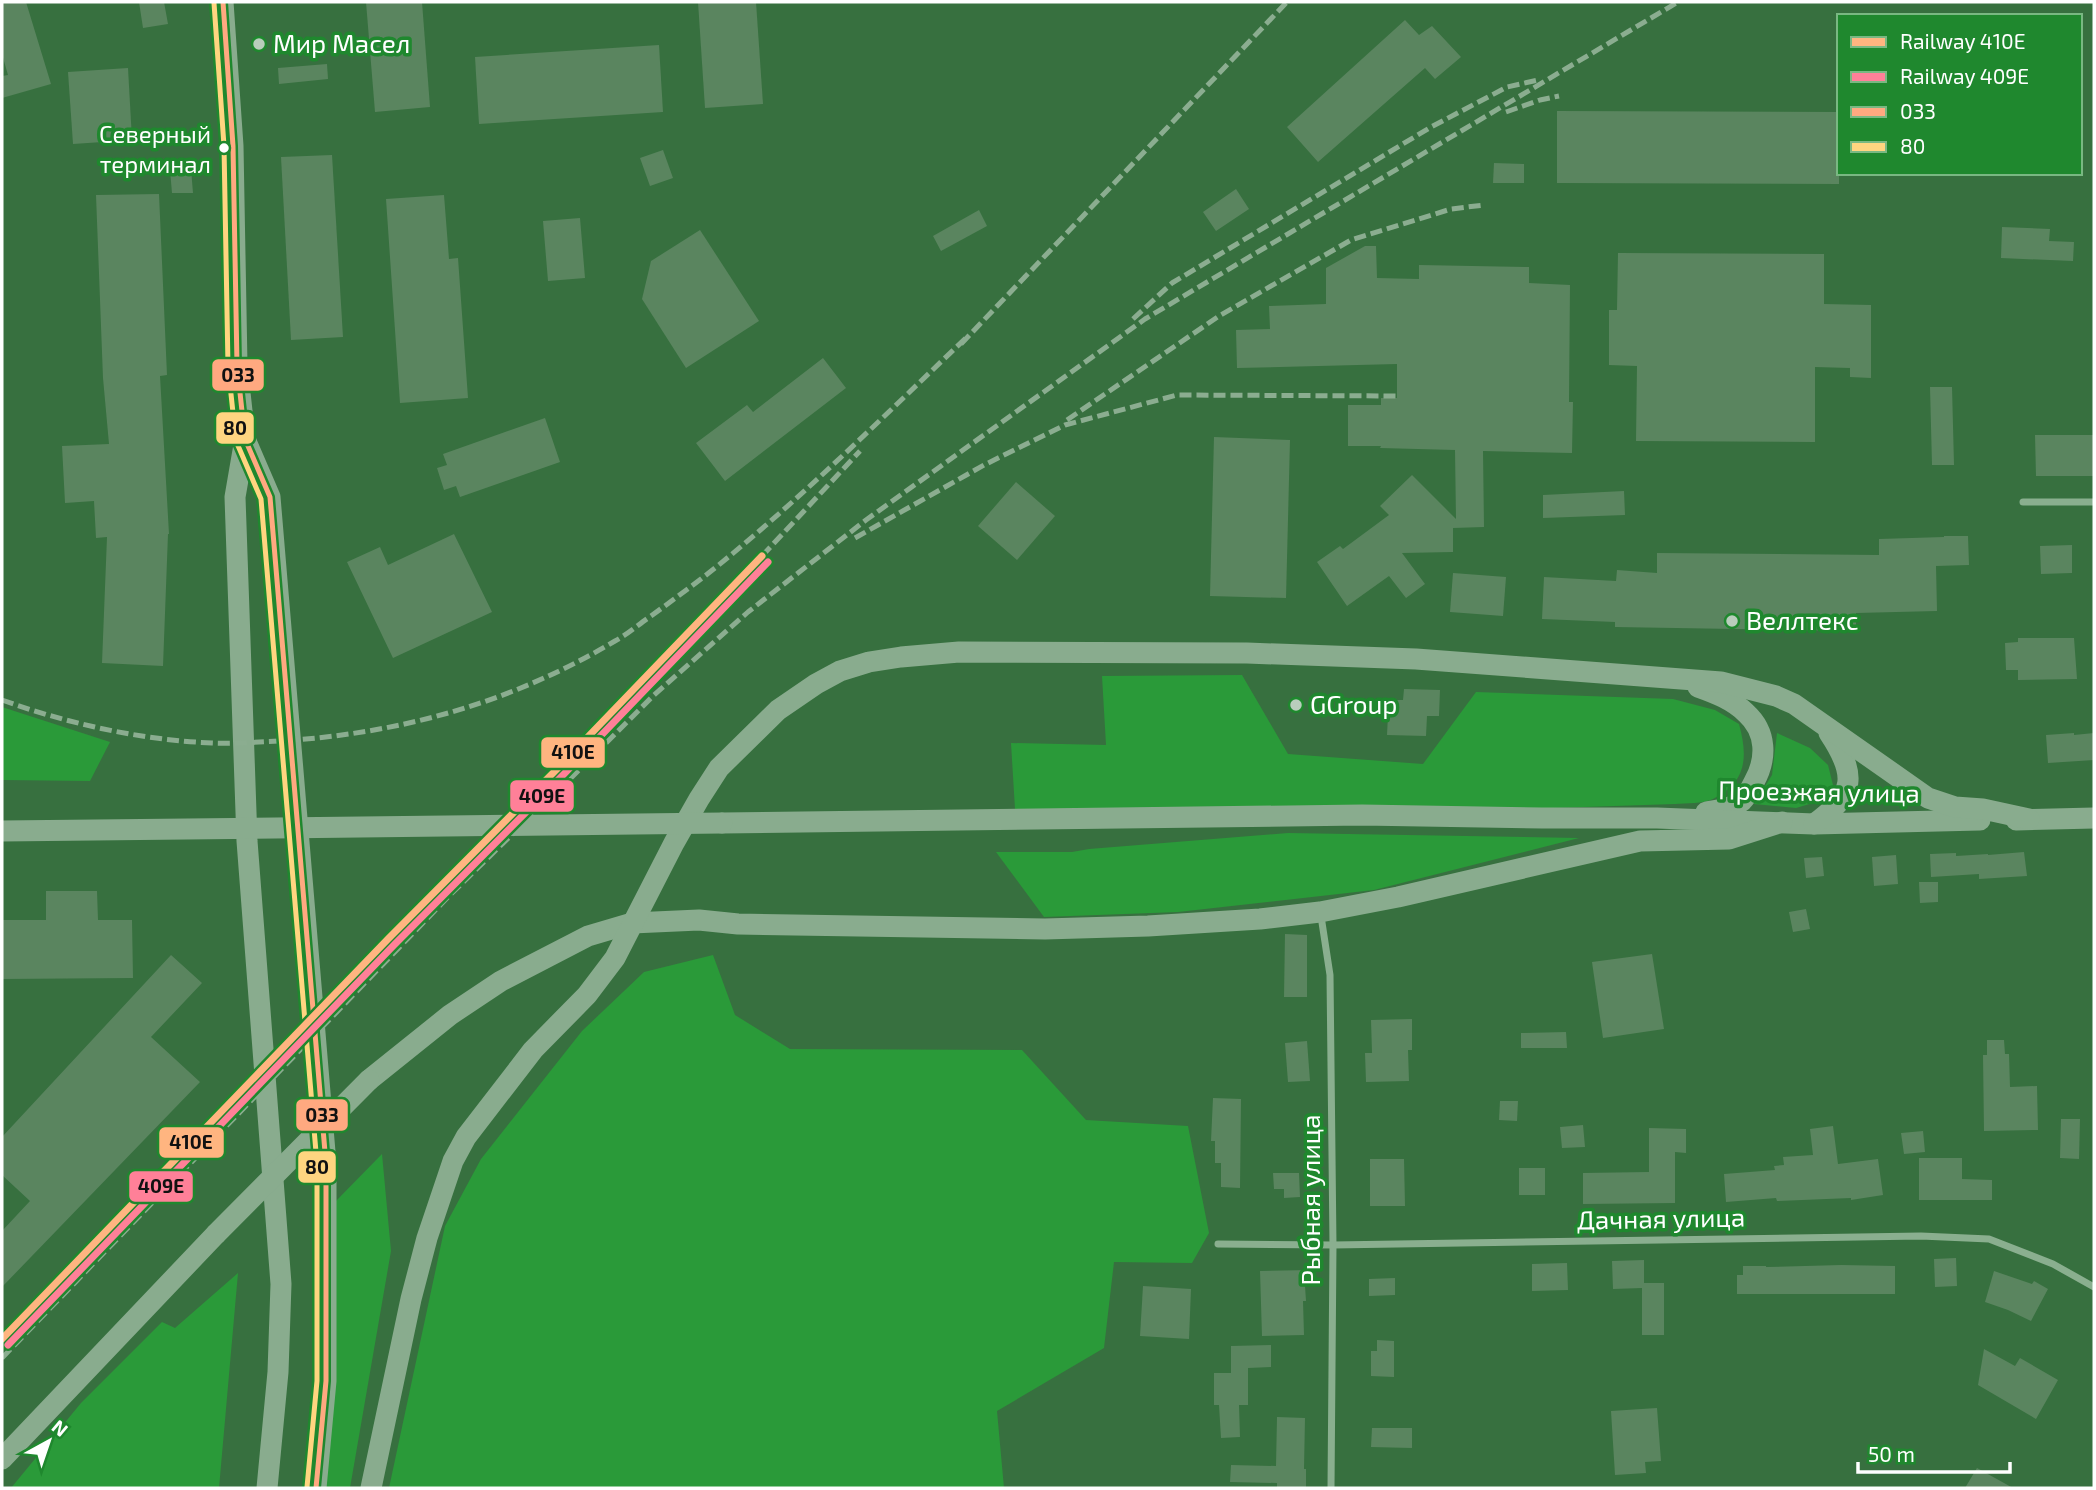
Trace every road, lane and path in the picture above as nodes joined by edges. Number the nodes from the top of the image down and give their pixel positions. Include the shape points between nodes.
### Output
1 (223, 2) edge
2 (245, 439) junction
3 (2023, 502) dead end
4 (2094, 502) edge
5 (1670, 677) junction
6 (1823, 724) junction
7 (1657, 818) junction
8 (2094, 818) edge
9 (2029, 819) junction
10 (1782, 822) junction
11 (1814, 824) junction
12 (2, 831) edge
13 (1320, 912) junction
14 (632, 923) junction
15 (1218, 1244) dead end
16 (1333, 1245) junction
17 (2094, 1287) edge
18 (2, 1459) edge
19 (267, 1488) edge
20 (316, 1488) edge
21 (371, 1488) edge
22 (1331, 1488) edge

1 - 2 main road via 233,146 237,365
2 - 19 main road via 235,497 247,841 281,1284
2 - 20 main road via 270,497 326,1164 326,1381
3 - 4 street
5 - 6 main road via 1721,682 1776,696
5 - 7 main road via 1714,693 1747,713 1765,750 1757,778 1741,801 1727,808
5 - 14 main road via 1416,659 1247,653 959,652 869,662 840,671 798,695 719,768
6 - 9 main road via 1928,798
6 - 11 main road via 1842,751 1849,777 1833,810
7 - 10 main road, Проезжая улица
7 - 12 main road, Проезжая улица, bridge via 1362,815
8 - 9 main road, Проезжая улица
9 - 11 main road, Проезжая улица
10 - 11 main road, Проезжая улица
10 - 13 main road via 1729,839 1640,841
13 - 14 main road via 1234,921 1045,929 699,920
13 - 16 street, Рыбная улица via 1330,975
14 - 18 main road, bridge via 588,936 500,981 369,1080
14 - 21 main road via 615,958 587,995 533,1050 453,1161 411,1299
15 - 16 street, Дачная улица
16 - 17 street, Дачная улица via 1921,1236 1989,1239 2053,1264
16 - 22 street, Рыбная улица

